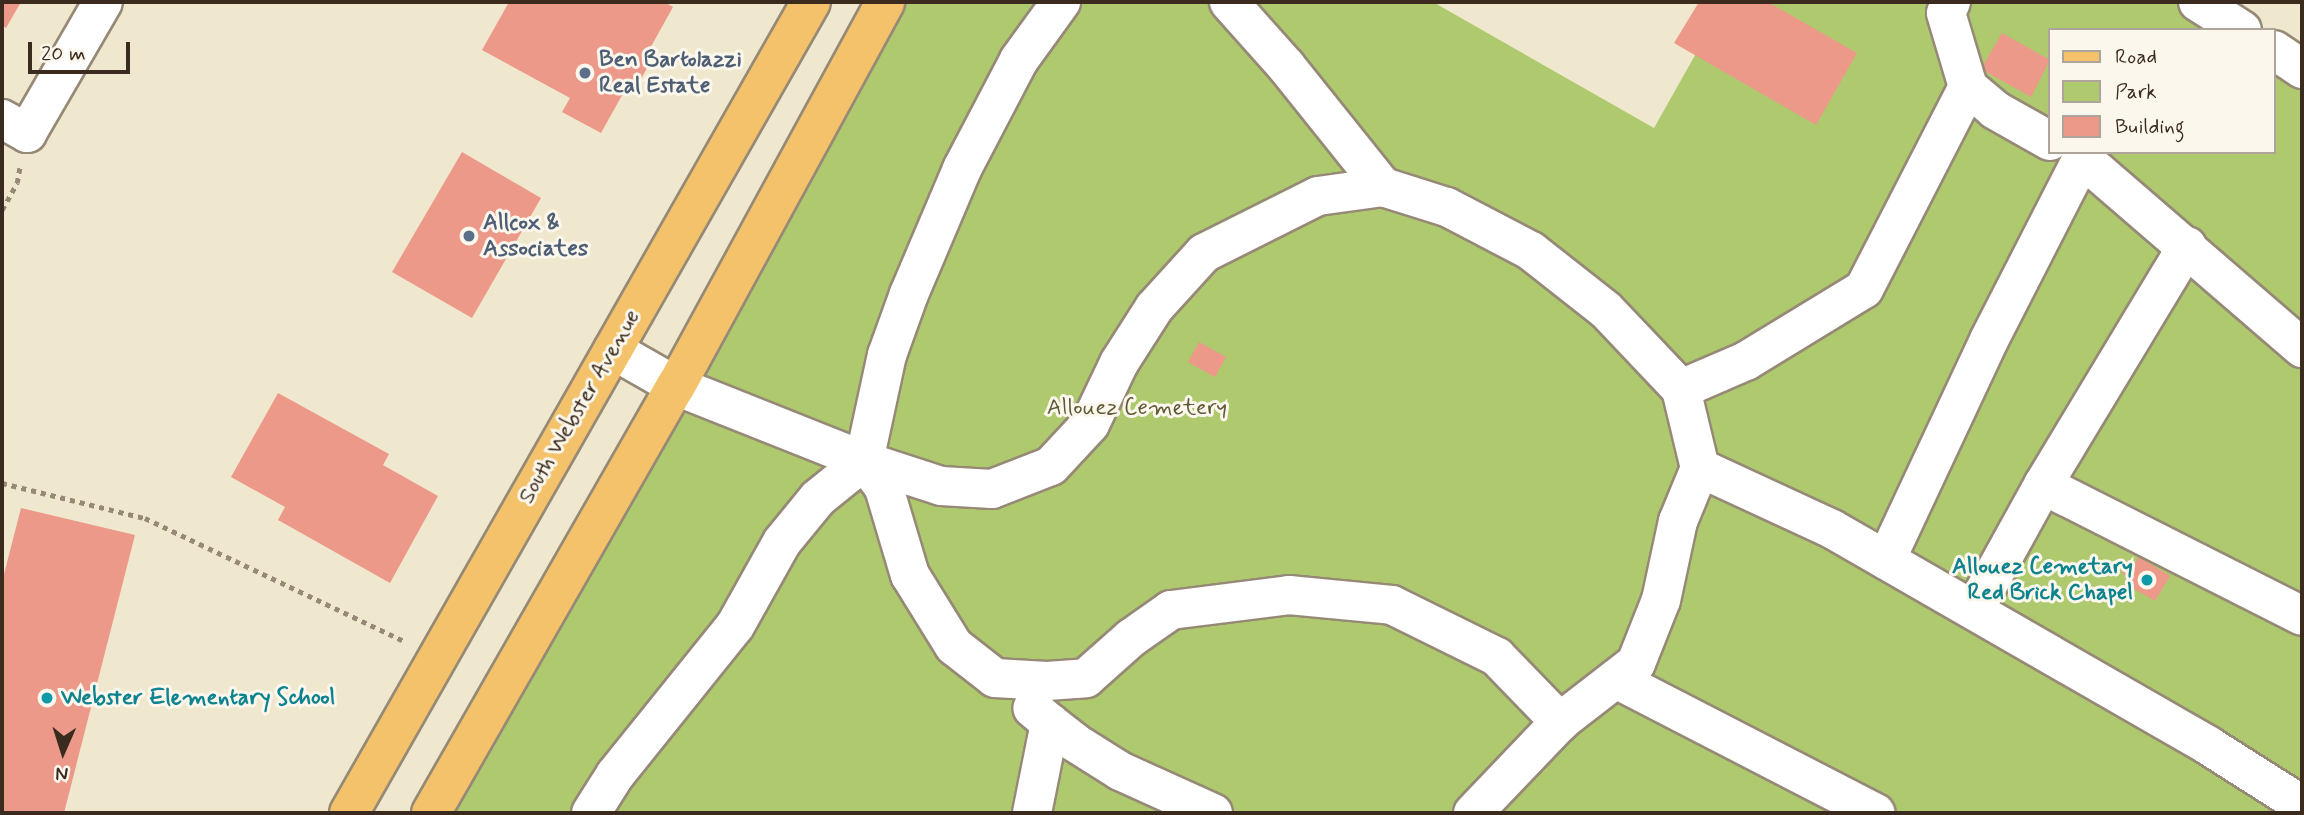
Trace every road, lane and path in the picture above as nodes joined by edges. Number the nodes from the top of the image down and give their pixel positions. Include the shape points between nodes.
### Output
1 (103, 2) edge
2 (811, 2) edge
3 (885, 2) edge
4 (1061, 2) edge
5 (1229, 2) edge
6 (1951, 2) edge
7 (2198, 2) edge
8 (2239, 28) edge
9 (2276, 51) edge
10 (2302, 69) edge
11 (1968, 87) junction
12 (14, 126) edge
13 (2048, 139) edge
14 (2066, 154) edge
15 (2073, 154) edge
16 (1383, 187) junction
17 (2, 210) edge
18 (2187, 246) junction
19 (2302, 348) edge
20 (613, 350) junction
21 (676, 386) junction
22 (1681, 389) junction
23 (864, 461) junction
24 (1700, 468) junction
25 (2, 483) edge
26 (2043, 485) junction
27 (1886, 560) junction
28 (1973, 610) junction
29 (2302, 616) edge
30 (413, 645) dead end
31 (995, 678) junction
32 (1616, 679) junction
33 (1560, 722) junction
34 (1050, 723) junction
35 (2302, 805) edge
36 (349, 813) edge
37 (431, 813) edge
38 (592, 813) edge
39 (1032, 813) edge
40 (1213, 813) edge
41 (1473, 813) edge
42 (1876, 813) edge

1 - 12 street
2 - 20 main road, South Webster Avenue
3 - 21 main road
4 - 23 street via 1019,60 962,169 887,355
5 - 16 street
6 - 11 street via 1946,13
7 - 8 street
9 - 10 street
11 - 13 street via 1995,110
11 - 22 street via 1864,289 1746,361
12 - 17 path via 17,183
14 - 27 street via 1989,340
15 - 18 street
16 - 22 street via 1447,207 1531,251 1606,310
16 - 23 street via 1318,196 1204,253 1154,308 1119,363 1090,424 1051,467 992,489 941,486
18 - 19 street
18 - 26 street
20 - 21 street
20 - 36 main road, South Webster Avenue
21 - 23 street
21 - 37 main road
22 - 24 street
23 - 31 street via 884,488 910,575 954,646
23 - 38 street via 818,498 782,542 735,626 615,775
24 - 27 street via 1832,529
24 - 32 street via 1678,521 1661,600 1636,663
25 - 30 path via 145,518
26 - 28 street
26 - 29 street
27 - 28 street
28 - 35 street
31 - 33 street via 1086,678 1171,610 1289,595 1392,605 1497,657
31 - 34 street
32 - 33 street
32 - 42 street
33 - 41 street
34 - 39 street
34 - 40 street via 1120,771

